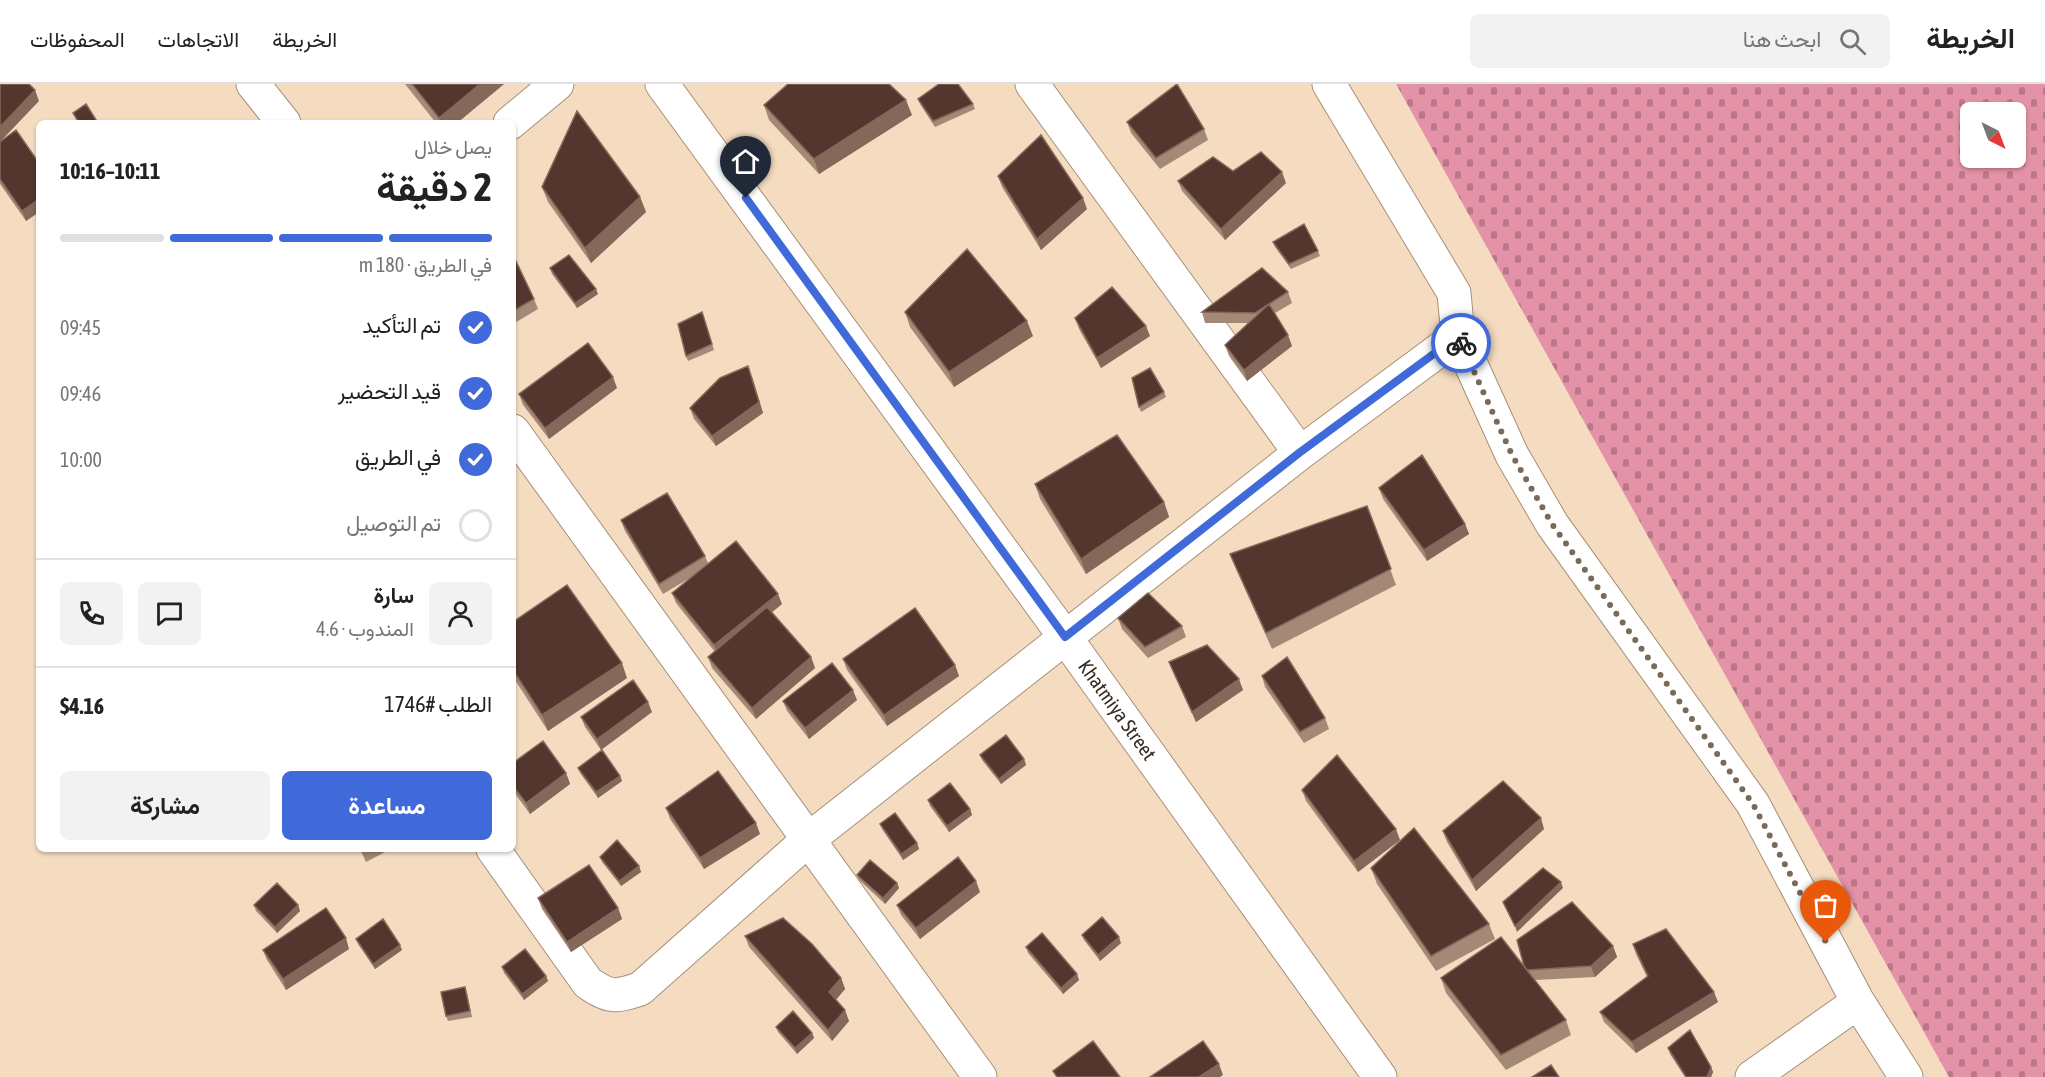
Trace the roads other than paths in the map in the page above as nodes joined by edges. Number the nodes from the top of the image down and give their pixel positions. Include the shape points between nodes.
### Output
1 (254, 84) edge
2 (557, 84) edge
3 (662, 84) edge
4 (1032, 84) edge
5 (1329, 84) edge
6 (282, 120) edge
7 (514, 120) edge
8 (1458, 336) junction
9 (516, 434) edge
10 (1299, 453) junction
11 (1065, 637) junction
12 (809, 839) junction
13 (495, 852) edge
14 (1857, 1002) junction
15 (980, 1077) edge
16 (1380, 1077) edge
17 (1752, 1077) edge
18 (1906, 1077) edge

1 - 6 street
2 - 7 street
3 - 11 street, Khatmiya Street
4 - 10 street
5 - 8 street via 1454,293
8 - 10 street
8 - 14 street via 1512,455 1552,524 1753,804
9 - 12 street
10 - 11 street
11 - 12 street
11 - 16 street, Khatmiya Street
12 - 13 street via 640,989 620,995 605,994 588,983
12 - 15 street
14 - 17 street
14 - 18 street

